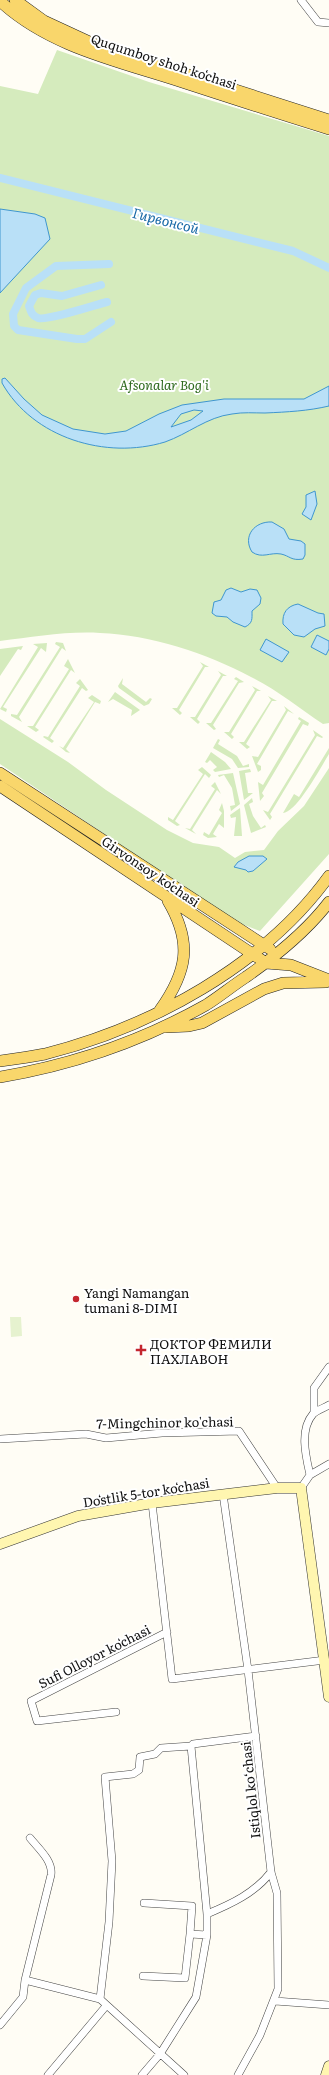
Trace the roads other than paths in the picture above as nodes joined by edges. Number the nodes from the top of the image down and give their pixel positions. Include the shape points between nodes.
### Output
1 (15, 0) edge
2 (301, 0) edge
3 (0, 1) edge
4 (329, 23) edge
5 (329, 120) edge
6 (329, 129) edge
7 (0, 764) edge
8 (3, 779) edge
9 (329, 876) edge
10 (167, 899) junction
11 (329, 902) edge
12 (264, 946) junction
13 (277, 954) junction
14 (253, 955) junction
15 (266, 963) junction
16 (290, 966) junction
17 (329, 981) edge
18 (158, 1012) junction
19 (162, 1027) junction
20 (0, 1061) edge
21 (0, 1077) edge
22 (329, 1367) edge
23 (329, 1405) edge
24 (314, 1413) junction
25 (0, 1439) edge
26 (329, 1464) edge
27 (310, 1475) junction
28 (277, 1488) junction
29 (301, 1488) junction
30 (223, 1494) junction
31 (152, 1503) junction
32 (0, 1544) edge
33 (167, 1632) junction
34 (325, 1660) junction
35 (248, 1670) junction
36 (329, 1697) edge
37 (116, 1712) dead end
38 (256, 1736) junction
39 (191, 1746) junction
40 (30, 1838) dead end
41 (271, 1872) junction
42 (144, 1902) dead end
43 (207, 1914) junction
44 (190, 1934) junction
45 (207, 1935) junction
46 (143, 1976) dead end
47 (25, 1980) junction
48 (100, 1999) junction
49 (274, 2001) junction
50 (329, 2005) edge
51 (106, 2006) junction
52 (0, 2025) edge
53 (160, 2054) junction
54 (329, 2066) edge
55 (48, 2075) edge
56 (142, 2075) edge
57 (184, 2075) edge
58 (238, 2075) edge
59 (326, 2075) edge

1 - 5 main road, Ququmboy shoh koʻchasi via 44,21 98,46
2 - 4 street via 318,22
3 - 6 main road, Ququmboy shoh koʻchasi via 37,28 75,46
7 - 8 main road
8 - 10 main road, Girvonsoy koʻchasi
8 - 12 main road, Girvonsoy koʻchasi
9 - 12 main road via 308,903
10 - 14 main road, Girvonsoy koʻchasi
10 - 18 main road via 179,922 185,950 177,980
11 - 13 main road via 291,943
12 - 13 main road, Girvonsoy koʻchasi
12 - 14 main road
13 - 15 main road
13 - 16 main road, Girvonsoy koʻchasi
14 - 15 main road, Girvonsoy koʻchasi
14 - 18 main road
15 - 16 main road, Girvonsoy koʻchasi
15 - 19 main road via 207,1004
16 - 17 main road, Girvonsoy koʻchasi
17 - 19 main road via 283,983 264,989 202,1023
18 - 20 main road via 92,1040 43,1054
19 - 21 main road via 64,1063
22 - 24 street via 314,1388
23 - 24 street
24 - 27 street via 306,1433 305,1454
25 - 28 street, 7-Mingchinor ko'chasi via 86,1434 106,1438 162,1433 239,1431
26 - 27 street
27 - 29 street
28 - 29 street, Doʻstlik 5-tor koʻchasi
28 - 30 street, Doʻstlik 5-tor koʻchasi
29 - 34 street
30 - 31 street, Doʻstlik 5-tor koʻchasi
30 - 35 street, Istiqlol ko‘chasi
31 - 32 street, Doʻstlik 5-tor koʻchasi via 78,1516
31 - 33 street, Sufi Olloyor koʻchasi
33 - 35 street, Sufi Olloyor koʻchasi via 172,1679
33 - 37 street, Sufi Olloyor koʻchasi via 31,1701 37,1721
34 - 35 street
34 - 36 street
35 - 38 street, Istiqlol ko‘chasi
38 - 39 street
38 - 41 street, Istiqlol ko‘chasi
39 - 43 street
39 - 48 street via 160,1748 155,1754 140,1757 139,1770 133,1774 105,1777 112,1861 109,1922
40 - 47 street via 52,1869 48,1895
41 - 43 street via 264,1882 233,1903
41 - 49 street, Istiqlol ko‘chasi via 277,1893 278,1989
42 - 44 street via 192,1906
43 - 45 street
44 - 45 street
44 - 46 street via 185,1978
45 - 53 street via 196,1997
47 - 48 street
47 - 52 street via 23,1997
48 - 51 street
49 - 50 street
49 - 58 street, Istiqlol ko‘chasi
51 - 53 street
51 - 55 street
53 - 56 street
53 - 57 street
54 - 59 street

